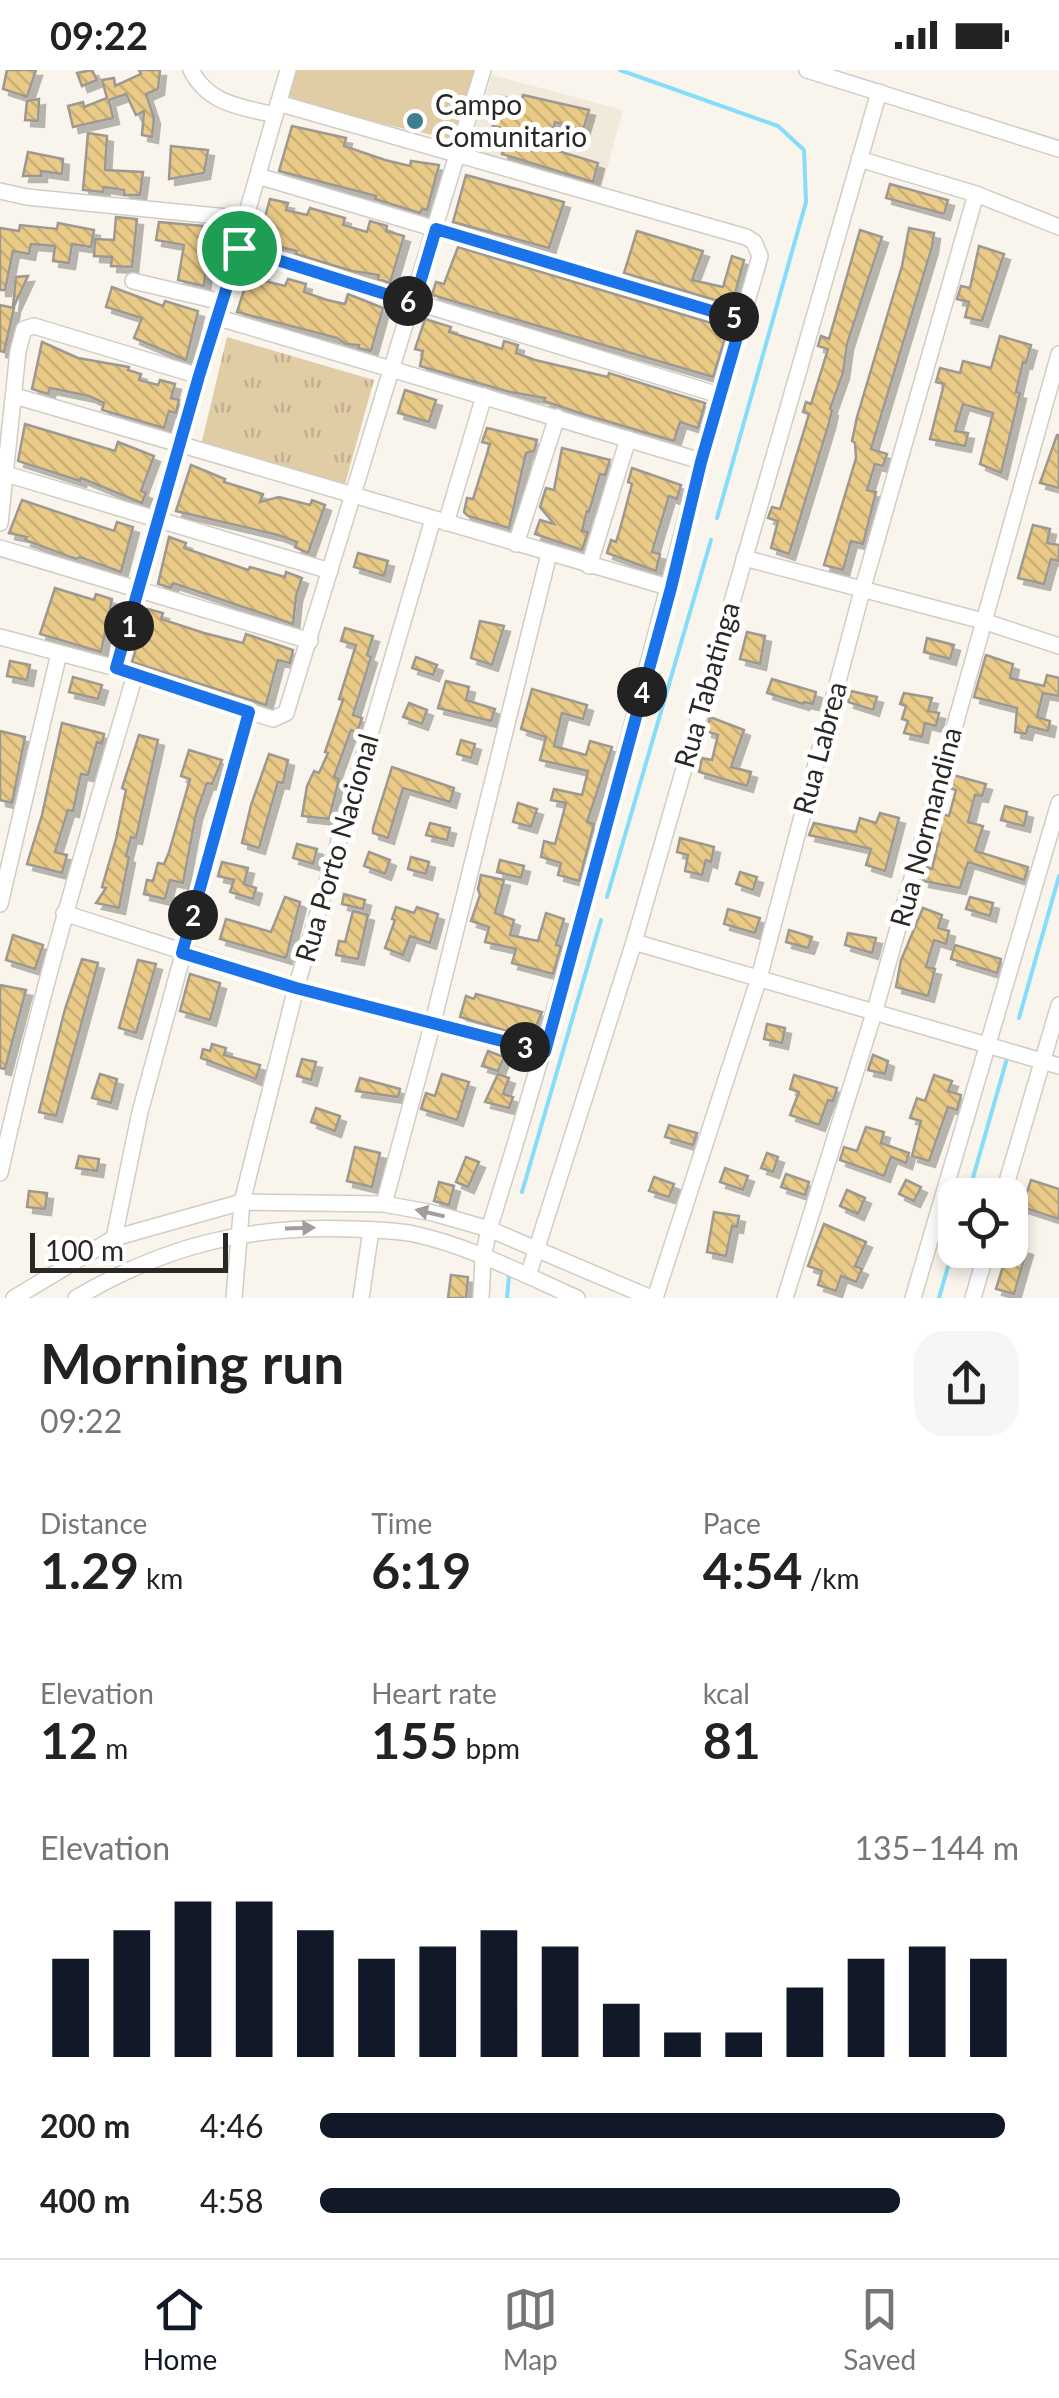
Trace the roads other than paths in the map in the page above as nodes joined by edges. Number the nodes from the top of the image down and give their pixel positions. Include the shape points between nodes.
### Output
1 (190, 70) edge
2 (288, 70) edge
3 (483, 70) edge
4 (806, 70) edge
5 (879, 92) junction
6 (277, 109) junction
7 (1059, 149) edge
8 (460, 153) junction
9 (858, 159) junction
10 (258, 176) junction
11 (0, 191) edge
12 (976, 194) junction
13 (247, 219) junction
14 (1059, 228) edge
15 (436, 229) junction
16 (239, 248) junction
17 (133, 281) dead end
18 (414, 303) junction
19 (220, 310) junction
20 (742, 320) junction
21 (0, 347) edge
22 (18, 351) junction
23 (1059, 354) edge
24 (394, 368) junction
25 (199, 376) junction
26 (719, 395) junction
27 (15, 396) junction
28 (484, 396) junction
29 (556, 417) junction
30 (628, 440) junction
31 (180, 445) junction
32 (4, 447) edge
33 (701, 462) junction
34 (6, 474) junction
35 (354, 496) junction
36 (159, 522) junction
37 (440, 522) junction
38 (0, 523) edge
39 (516, 544) junction
40 (0, 548) edge
41 (548, 554) junction
42 (744, 558) junction
43 (589, 566) junction
44 (330, 571) junction
45 (671, 588) junction
46 (140, 590) junction
47 (862, 591) junction
48 (983, 621) junction
49 (0, 638) edge
50 (310, 642) junction
51 (1059, 646) edge
52 (59, 653) junction
53 (116, 668) junction
54 (135, 675) junction
55 (249, 712) junction
56 (1059, 803) edge
57 (0, 904) edge
58 (64, 913) junction
59 (634, 942) junction
60 (182, 953) junction
61 (759, 978) junction
62 (296, 988) junction
63 (1059, 1006) edge
64 (875, 1010) junction
65 (433, 1022) junction
66 (990, 1044) junction
67 (545, 1052) junction
68 (1042, 1061) junction
69 (1059, 1066) edge
70 (0, 1173) edge
71 (1008, 1178) edge
72 (242, 1202) junction
73 (384, 1204) junction
74 (490, 1229) junction
75 (371, 1230) junction
76 (238, 1234) junction
77 (114, 1238) junction
78 (536, 1248) junction
79 (483, 1258) junction
80 (982, 1268) edge
81 (528, 1276) junction
82 (104, 1290) edge
83 (14, 1298) edge
84 (76, 1298) edge
85 (234, 1298) edge
86 (361, 1298) edge
87 (481, 1298) edge
88 (577, 1298) edge
89 (653, 1298) edge
90 (784, 1298) edge
91 (913, 1298) edge
92 (973, 1298) edge

1 - 6 street via 208,95 228,104
2 - 6 street
3 - 8 street
4 - 5 street
5 - 7 street
5 - 9 street, Rua Tabatinga
6 - 8 street
6 - 10 street
8 - 15 street
8 - 20 street via 746,236 760,256
9 - 12 street
9 - 42 street, Rua Tabatinga
10 - 13 street
10 - 15 street
11 - 13 street
12 - 14 street
12 - 47 street, Rua Labrea
13 - 16 street
15 - 18 street
15 - 20 street
16 - 18 street
16 - 19 street
17 - 19 street
18 - 24 street
18 - 26 street
19 - 24 street
19 - 25 street
20 - 26 street
21 - 22 street
22 - 25 street via 22,333 34,326
22 - 27 street
23 - 48 street, Rua Normandina
24 - 28 street
24 - 35 street
25 - 31 street
26 - 33 street
27 - 31 street
27 - 32 street
28 - 29 street
28 - 37 street, Rua Porto Nacional
29 - 30 street
29 - 39 street
30 - 33 street
30 - 43 street
31 - 35 street
31 - 36 street
32 - 34 street
33 - 45 street
34 - 36 street
34 - 38 street
35 - 37 street
35 - 44 street
36 - 44 street
36 - 46 street
37 - 39 street
37 - 62 street, Rua Porto Nacional
39 - 41 street
40 - 46 street
41 - 43 street
41 - 65 street
42 - 47 street
42 - 59 street, Rua Tabatinga
43 - 45 street
44 - 50 street
45 - 67 street
46 - 50 street
46 - 53 street
47 - 48 street
47 - 61 street, Rua Labrea
48 - 51 street
48 - 64 street, Rua Normandina
49 - 52 street
50 - 55 street via 281,718
52 - 53 street
52 - 57 street
53 - 54 street
54 - 55 street
54 - 58 street
55 - 60 street
56 - 66 street
58 - 60 street
58 - 70 street
59 - 61 street
59 - 78 street, Rua Tabatinga
60 - 62 street
60 - 77 street
61 - 64 street
61 - 89 street, Rua Labrea
62 - 65 street
62 - 72 street, Rua Porto Nacional
63 - 68 street
64 - 66 street
64 - 90 street, Rua Normandina
65 - 67 street
65 - 73 street
66 - 68 street
66 - 91 street
67 - 74 street
68 - 69 street
68 - 71 street
72 - 73 street
72 - 76 street, Rua Porto Nacional
72 - 77 street
74 -> 73 street
74 - 78 street
74 - 79 street
76 -> 75 street
75 - 79 street via 414,1234
75 - 86 street
76 - 82 street via 188,1247
76 - 85 street, Rua Porto Nacional
77 - 83 street
78 - 81 street, Rua Tabatinga
78 - 89 street
79 - 81 street
79 - 87 street
80 - 92 street
81 - 88 street
82 - 84 street

